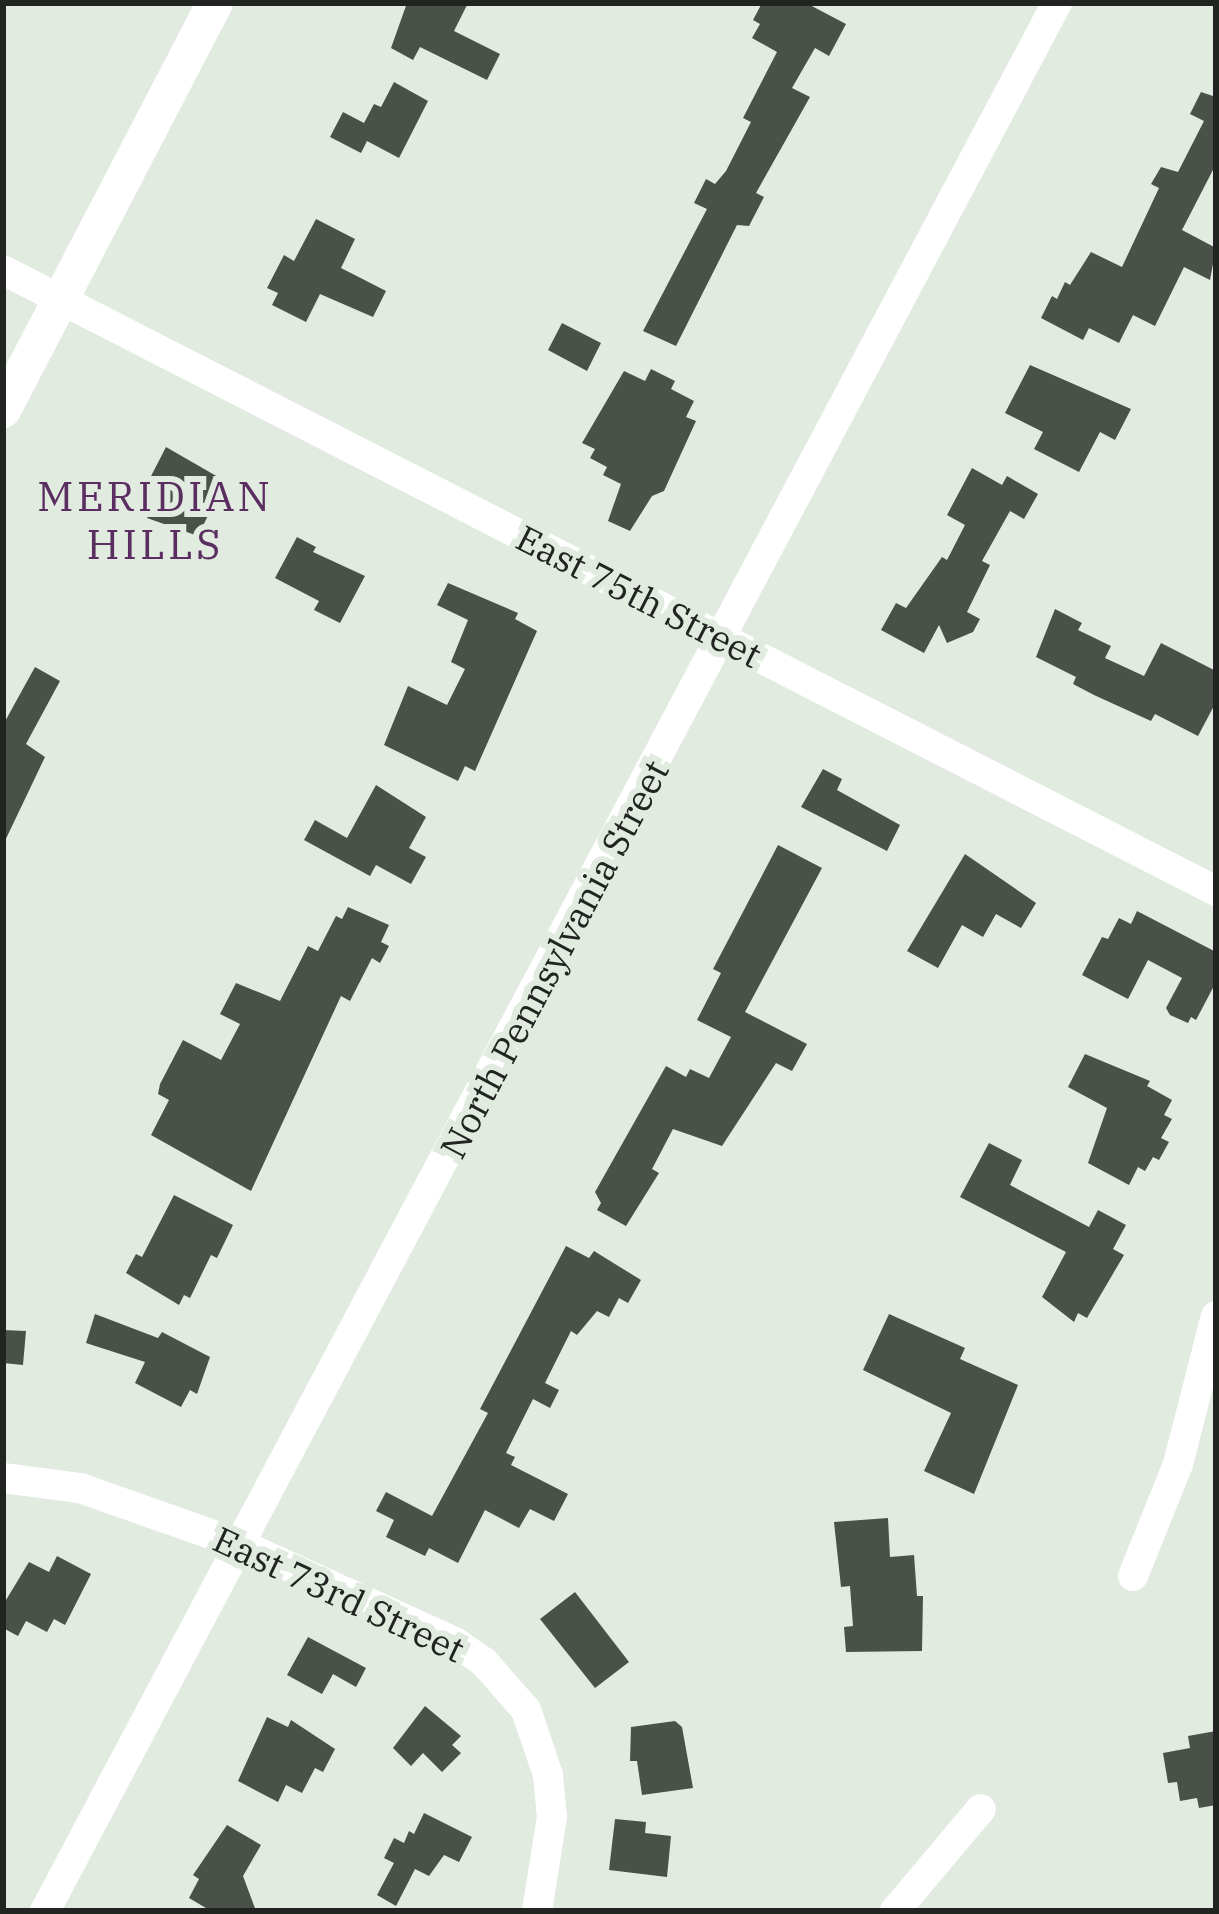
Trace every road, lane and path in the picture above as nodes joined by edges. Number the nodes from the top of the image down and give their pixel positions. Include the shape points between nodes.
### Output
1 (215, 3) edge
2 (1057, 3) edge
3 (3, 270) edge
4 (62, 300) junction
5 (3, 410) edge
6 (724, 639) junction
7 (1216, 891) edge
8 (1216, 1316) edge
9 (3, 1478) edge
10 (242, 1545) junction
11 (1133, 1576) dead end
12 (981, 1809) dead end
13 (45, 1911) edge
14 (537, 1911) edge
15 (895, 1911) edge

1 - 4 main road
2 - 6 street, North Pennsylvania Street
3 - 4 street, East 75th Street
4 - 5 main road
4 - 6 street, East 75th Street
6 - 7 street, East 75th Street
6 - 10 street, North Pennsylvania Street
8 - 11 street via 1178,1464
9 - 10 street, East 73rd Street via 80,1488
10 - 13 street, North Pennsylvania Street
10 - 14 street, East 73rd Street via 455,1642 510,1687 538,1737 550,1789
12 - 15 street

